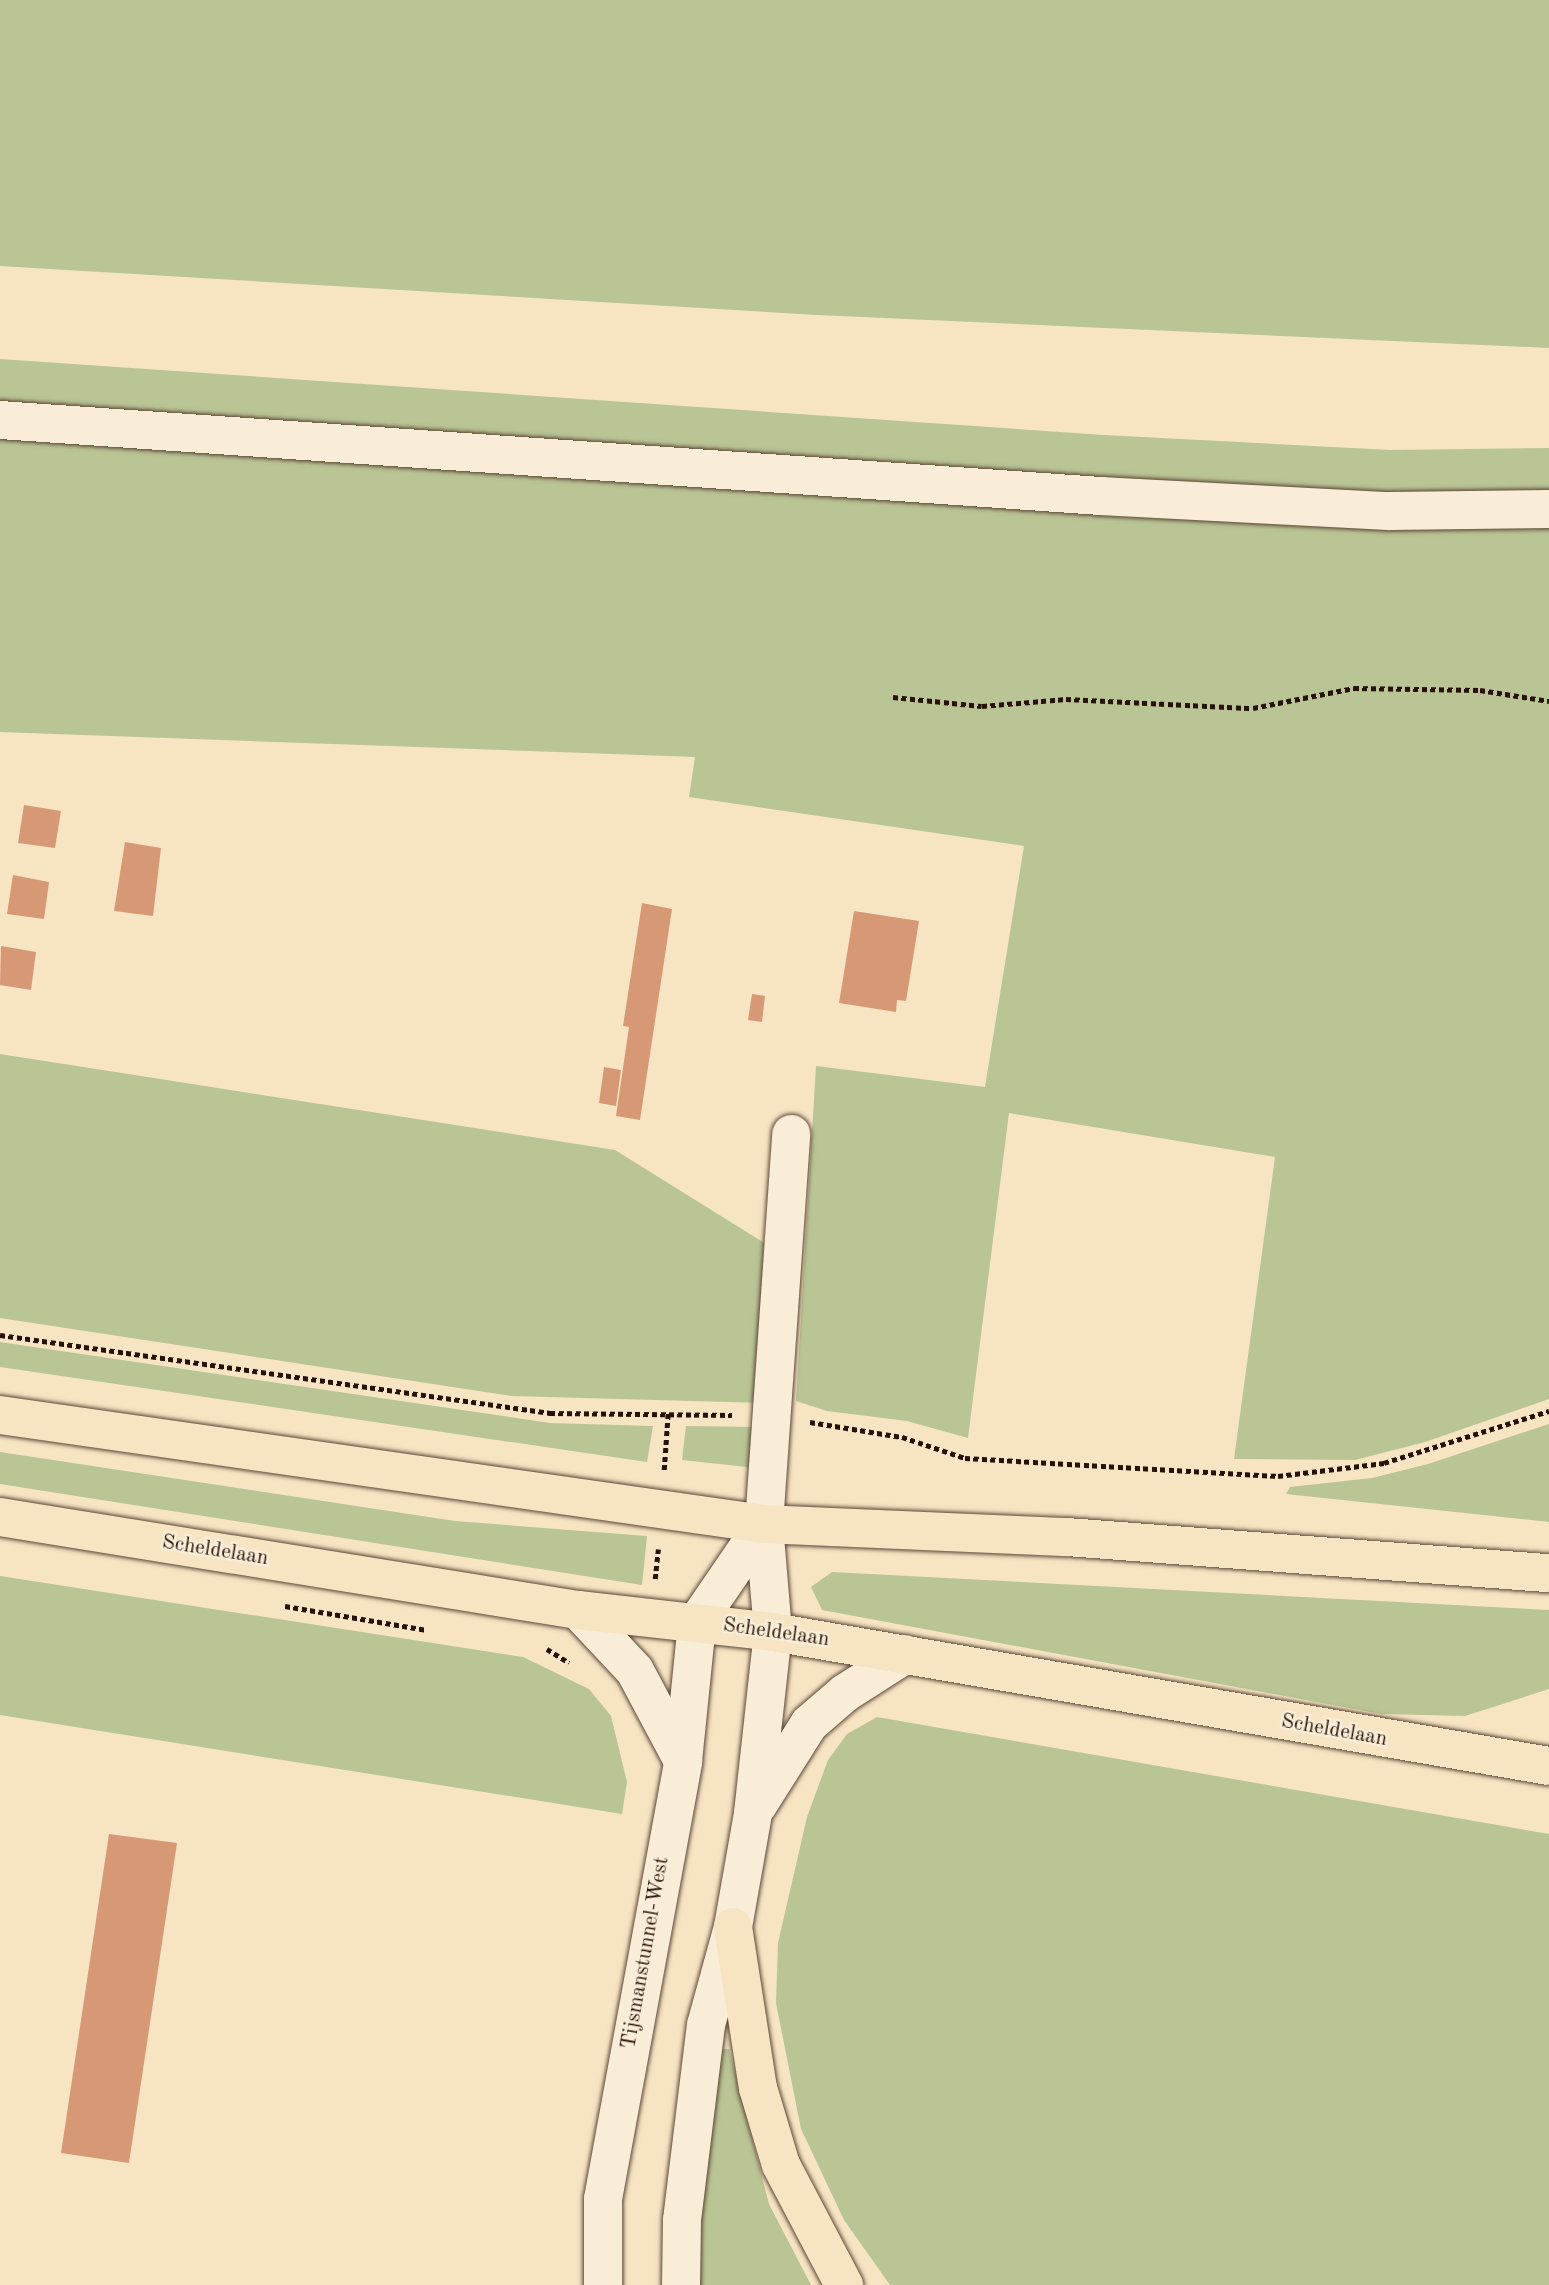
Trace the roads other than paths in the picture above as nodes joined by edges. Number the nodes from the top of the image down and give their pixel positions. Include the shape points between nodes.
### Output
1 (0, 420) edge
2 (1549, 509) edge
3 (791, 1134) dead end
4 (0, 1415) edge
5 (0, 1517) edge
6 (764, 1524) junction
7 (1549, 1573) edge
8 (578, 1610) junction
9 (698, 1622) junction
10 (773, 1632) junction
11 (906, 1654) junction
12 (683, 1761) junction
13 (1549, 1766) edge
14 (753, 1813) junction
15 (733, 1927) junction
16 (603, 2285) edge
17 (681, 2285) edge
18 (844, 2285) edge

1 - 2 street via 1100,496 1389,511
3 - 6 street
4 - 6 main road
5 - 8 main road, Scheldelaan
6 - 7 main road via 1066,1537
6 - 9 street
6 - 10 street
8 - 9 main road, Scheldelaan
8 - 12 street via 635,1671
9 - 10 main road, Scheldelaan
9 - 12 street, Tijsmanstunnel-West
10 - 11 main road, Scheldelaan
10 - 14 street
11 - 13 main road, Scheldelaan
11 - 14 street via 845,1693 809,1724
12 - 16 street, Tijsmanstunnel-West via 603,2199
14 - 15 street
15 - 17 street via 706,2025 682,2220
15 - 18 main road via 758,2088 781,2165

